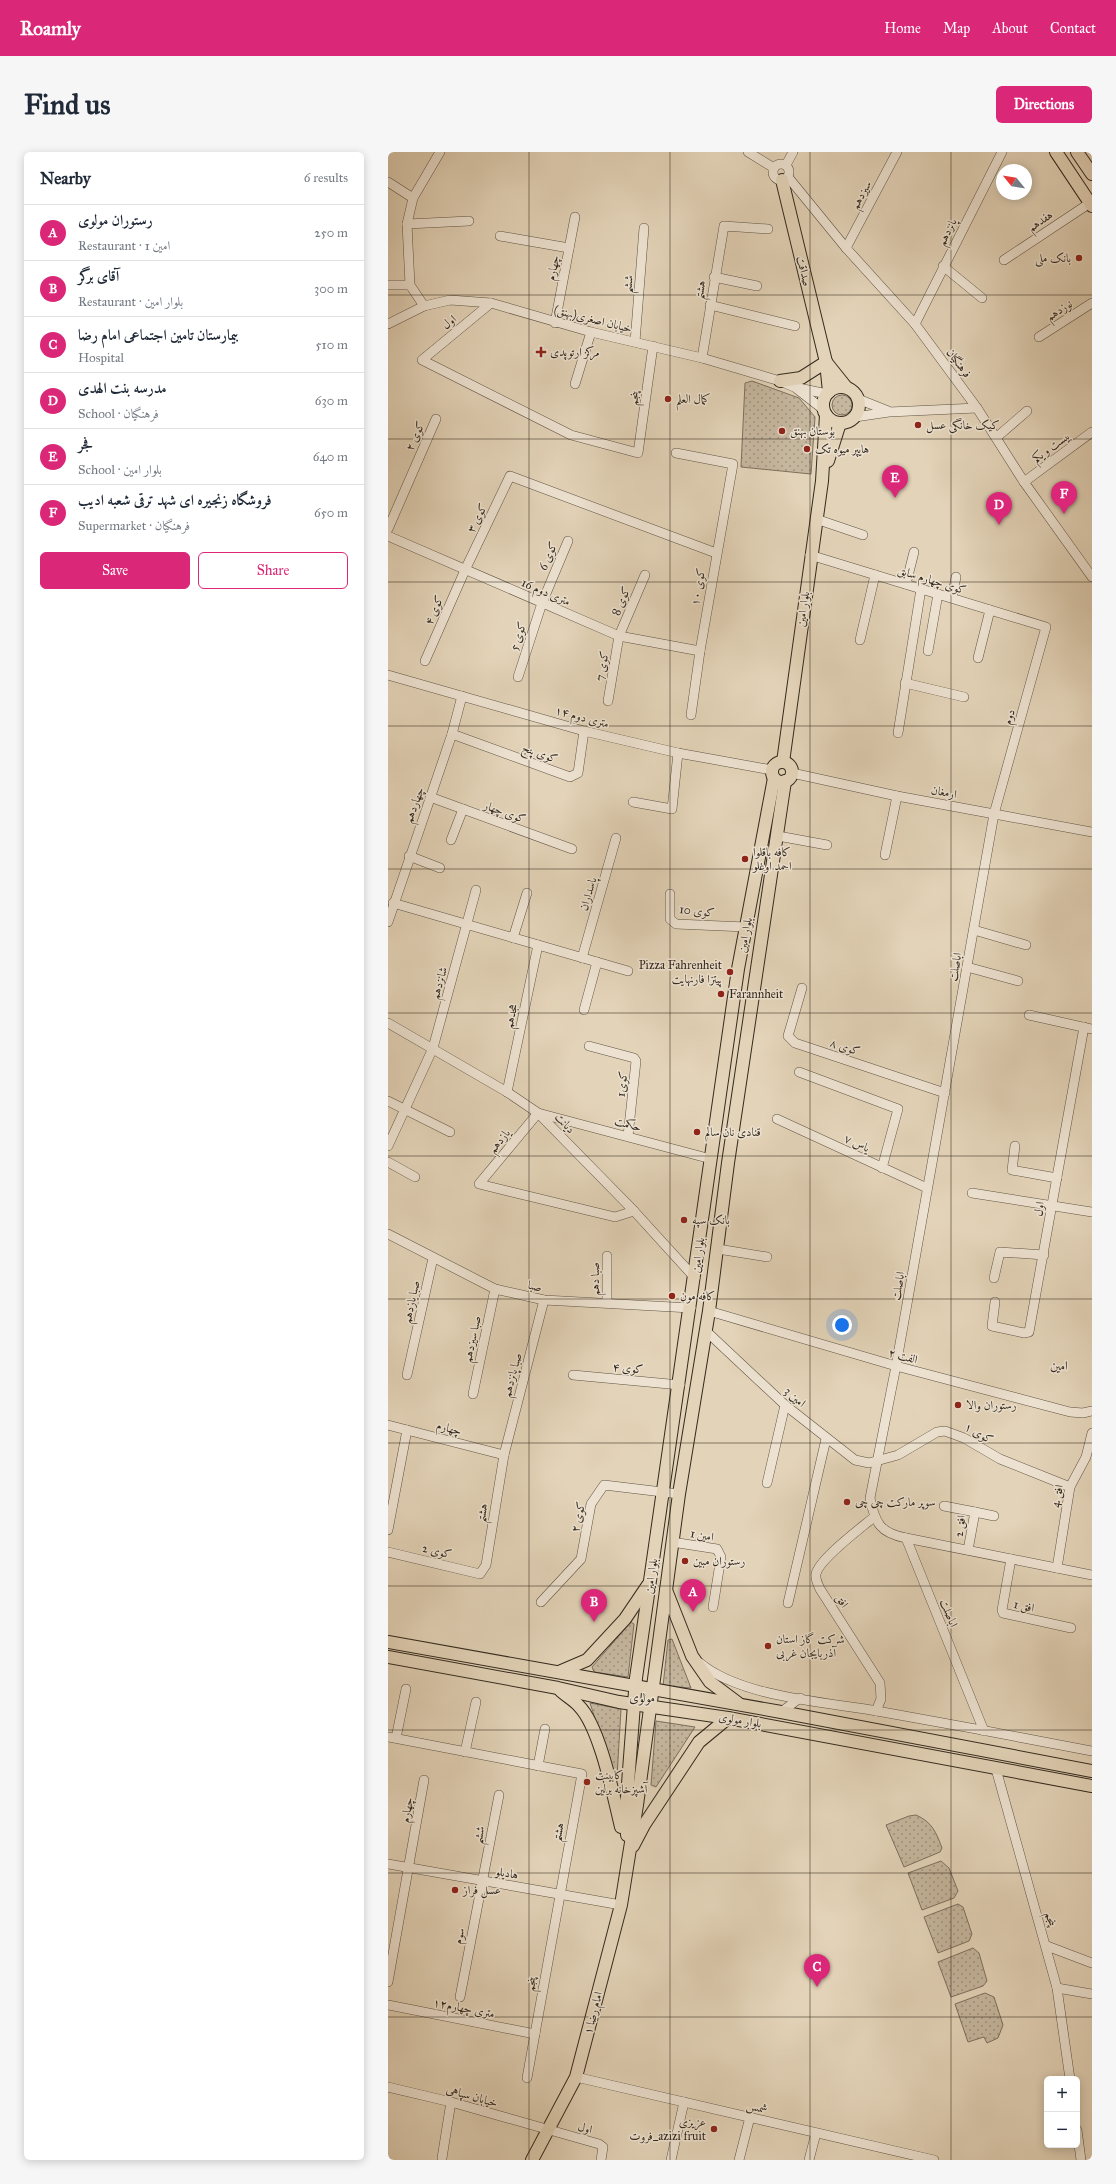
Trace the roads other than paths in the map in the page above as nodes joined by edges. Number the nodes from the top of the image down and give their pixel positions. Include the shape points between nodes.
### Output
1 (440, 152) edge
2 (748, 152) edge
3 (793, 152) edge
4 (897, 152) edge
5 (1002, 152) edge
6 (1056, 152) edge
7 (1077, 152) edge
8 (786, 165) junction
9 (774, 168) junction
10 (1092, 174) edge
11 (785, 179) junction
12 (388, 182) edge
13 (413, 198) junction
14 (1091, 204) edge
15 (575, 217) dead end
16 (469, 221) dead end
17 (407, 224) junction
18 (644, 228) dead end
19 (768, 229) dead end
20 (500, 236) dead end
21 (569, 248) junction
22 (846, 248) junction
23 (1004, 260) dead end
24 (943, 266) junction
25 (714, 276) junction
26 (388, 285) edge
27 (410, 285) junction
28 (757, 286) dead end
29 (982, 298) dead end
30 (491, 303) junction
31 (1092, 303) edge
32 (710, 305) junction
33 (424, 306) junction
34 (555, 323) junction
35 (388, 324) edge
36 (915, 324) junction
37 (795, 326) dead end
38 (591, 332) junction
39 (1040, 337) dead end
40 (634, 342) junction
41 (653, 346) junction
42 (702, 358) junction
43 (826, 362) junction
44 (780, 381) junction
45 (575, 384) dead end
46 (794, 387) junction
47 (846, 387) junction
48 (828, 393) junction
49 (858, 399) junction
50 (977, 408) junction
51 (825, 412) junction
52 (889, 412) junction
53 (1027, 412) dead end
54 (855, 417) junction
55 (436, 419) dead end
56 (840, 423) junction
57 (1092, 432) edge
58 (997, 437) junction
59 (638, 452) joint
60 (676, 453) dead end
61 (822, 482) junction
62 (1024, 482) junction
63 (816, 519) junction
64 (388, 529) edge
65 (863, 535) dead end
66 (388, 536) edge
67 (568, 541) dead end
68 (914, 552) dead end
69 (716, 553) junction
70 (810, 555) junction
71 (465, 570) junction
72 (645, 575) dead end
73 (875, 575) junction
74 (956, 576) dead end
75 (1092, 577) edge
76 (906, 584) junction
77 (921, 589) junction
78 (938, 594) junction
79 (952, 598) junction
80 (542, 603) junction
81 (990, 610) junction
82 (1046, 627) joint
83 (620, 636) junction
84 (860, 640) dead end
85 (700, 651) junction
86 (928, 651) dead end
87 (978, 658) dead end
88 (425, 661) dead end
89 (388, 675) edge
90 (518, 677) dead end
91 (905, 683) junction
92 (462, 696) junction
93 (964, 697) dead end
94 (608, 701) dead end
95 (691, 715) dead end
96 (584, 731) junction
97 (898, 733) dead end
98 (452, 734) junction
99 (678, 752) junction
100 (781, 775) junction
101 (897, 796) junction
102 (430, 797) junction
103 (633, 802) dead end
104 (463, 809) junction
105 (994, 814) junction
106 (1092, 832) edge
107 (778, 836) junction
108 (616, 838) dead end
109 (451, 840) dead end
110 (827, 845) dead end
111 (572, 849) dead end
112 (885, 855) dead end
113 (409, 856) junction
114 (440, 868) dead end
115 (476, 890) dead end
116 (527, 892) dead end
117 (670, 894) dead end
118 (393, 903) junction
119 (388, 922) edge
120 (468, 925) junction
121 (746, 927) junction
122 (974, 930) junction
123 (513, 938) junction
124 (538, 945) junction
125 (1026, 945) dead end
126 (582, 958) junction
127 (597, 962) junction
128 (967, 967) junction
129 (628, 971) dead end
130 (1018, 981) dead end
131 (802, 988) dead end
132 (584, 1010) dead end
133 (1029, 1015) dead end
134 (388, 1023) edge
135 (1088, 1028) edge
136 (589, 1046) dead end
137 (433, 1048) junction
138 (799, 1072) dead end
139 (507, 1092) junction
140 (945, 1093) junction
141 (388, 1101) edge
142 (405, 1109) junction
143 (538, 1113) junction
144 (778, 1119) dead end
145 (450, 1132) dead end
146 (628, 1136) junction
147 (388, 1146) edge
148 (1015, 1146) dead end
149 (711, 1159) junction
150 (388, 1162) edge
151 (728, 1163) junction
152 (882, 1168) junction
153 (415, 1177) dead end
154 (1057, 1178) junction
155 (928, 1188) junction
156 (972, 1193) dead end
157 (1052, 1205) junction
158 (634, 1211) junction
159 (1092, 1212) edge
160 (388, 1234) edge
161 (718, 1248) junction
162 (1044, 1255) junction
163 (607, 1256) dead end
164 (767, 1257) dead end
165 (433, 1258) junction
166 (695, 1278) junction
167 (994, 1278) dead end
168 (495, 1289) junction
169 (544, 1300) junction
170 (607, 1302) junction
171 (995, 1302) dead end
172 (691, 1308) junction
173 (709, 1311) junction
174 (706, 1331) junction
175 (896, 1366) junction
176 (407, 1375) dead end
177 (573, 1375) dead end
178 (680, 1385) junction
179 (473, 1394) dead end
180 (785, 1405) junction
181 (1092, 1411) edge
182 (388, 1425) edge
183 (408, 1430) junction
184 (1092, 1433) edge
185 (826, 1439) junction
186 (504, 1455) junction
187 (877, 1461) junction
188 (767, 1483) dead end
189 (1070, 1487) junction
190 (664, 1492) junction
191 (679, 1494) junction
192 (944, 1506) dead end
193 (976, 1512) junction
194 (994, 1516) dead end
195 (874, 1517) junction
196 (388, 1530) edge
197 (906, 1538) junction
198 (672, 1542) junction
199 (968, 1550) junction
200 (388, 1552) edge
201 (1011, 1559) junction
202 (1057, 1568) junction
203 (480, 1574) joint
204 (1092, 1575) edge
205 (650, 1582) junction
206 (665, 1589) junction
207 (541, 1602) dead end
208 (788, 1603) dead end
209 (713, 1607) dead end
210 (1071, 1628) dead end
211 (388, 1642) edge
212 (388, 1656) edge
213 (692, 1656) junction
214 (559, 1672) junction
215 (635, 1686) junction
216 (558, 1688) junction
217 (406, 1689) dead end
218 (652, 1689) junction
219 (800, 1698) junction
220 (476, 1702) dead end
221 (633, 1704) junction
222 (740, 1705) junction
223 (650, 1707) junction
224 (876, 1711) junction
225 (781, 1712) junction
226 (728, 1718) junction
227 (545, 1729) dead end
228 (984, 1730) junction
229 (392, 1737) edge
230 (1092, 1751) edge
231 (465, 1752) junction
232 (538, 1766) junction
233 (996, 1768) junction
234 (1092, 1771) edge
235 (424, 1780) dead end
236 (1092, 1786) edge
237 (499, 1795) dead end
238 (627, 1858) junction
239 (388, 1864) edge
240 (410, 1868) junction
241 (482, 1881) junction
242 (559, 1894) junction
243 (621, 1905) junction
244 (1047, 1946) junction
245 (1092, 1963) edge
246 (388, 1982) edge
247 (1057, 1988) junction
248 (1092, 1994) edge
249 (460, 1997) dead end
250 (388, 2005) edge
251 (535, 2034) junction
252 (1070, 2076) edge
253 (576, 2077) junction
254 (527, 2078) dead end
255 (388, 2087) edge
256 (451, 2102) junction
257 (684, 2102) junction
258 (750, 2118) junction
259 (548, 2131) junction
260 (816, 2133) junction
261 (1079, 2148) edge
262 (896, 2156) edge
263 (442, 2158) dead end
264 (532, 2160) edge
265 (601, 2160) edge
266 (670, 2160) edge
267 (740, 2160) edge
268 (808, 2160) edge
269 (934, 2160) edge
270 (1081, 2160) edge

1 - 13 street
2 - 9 street
3 - 8 street
4 - 22 street, سیزدهم
5 - 24 street, پانزدهم
6 - 14 main road
7 - 10 main road
8 - 9 street via 781,164
8 - 11 street via 789,169
9 - 11 street via 775,177
11 - 22 street, فرهنگیان
11 - 43 main road, صداقت
12 - 13 street
13 - 17 street
14 - 23 street, هفدهم
15 - 21 street, چهارم
16 - 17 street
17 - 27 street
18 - 40 street, ششم
19 - 25 street, هشتم via 724,226
20 - 21 street
21 - 34 street, چهارم
22 - 36 street, فرهنگیان
24 - 29 street
24 - 36 street, پانزدهم
25 - 28 street
25 - 32 street, هشتم
26 - 27 street
27 - 33 street
30 - 33 street, خیابان اصغری(بهنق) via 450,300
30 - 34 street, خیابان اصغری(بهنق)
30 - 59 street, اول via 422,360 571,434
31 - 39 street, نوزدهم
32 - 37 street
32 - 42 street, هشتم
33 - 35 street, خیابان اصغری(بهنق)
34 - 38 street, خیابان اصغری(بهنق)
36 - 50 street, فرهنگیان
38 - 40 street, خیابان اصغری(بهنق)
38 - 45 street
40 - 41 street, خیابان اصغری(بهنق)
41 - 42 street, خیابان اصغری(بهنق)
41 - 59 street, پنجم
42 - 44 street, خیابان اصغری(بهنق)
43 - 44 main road via 800,378
43 - 47 main road, صداقت
43 - 48 main road, صداقت
44 - 46 street, خیابان اصغری(بهنق)
46 - 48 street
46 - 51 street
47 - 48 main road
47 - 49 main road via 854,391
48 - 51 main road via 823,403
49 - 52 street
49 - 54 main road via 859,408
50 - 52 street
50 - 58 street, فرهنگیان
51 - 56 main road via 830,419
51 - 61 main road
52 - 54 street
53 - 58 street
54 - 56 main road via 848,422
55 - 64 street, کوی ۲
56 - 61 main road
57 - 62 street, بیست و یکم
58 - 62 street, فرهنگیان
60 - 69 street, کوی ۱۰ via 733,464
61 - 63 main road, بلوار امین
62 - 75 street, فرهنگیان
63 - 65 street
63 - 70 main road, بلوار امین
66 - 71 street, 16 متری دوم
67 - 80 street, کوی 6
68 - 76 street
69 - 71 street, کوی ۳ via 510,476
69 - 85 street, کوی ۱۰
70 - 73 street, کوی چهارم سابق
70 - 100 main road, بلوار امین via 783,762 791,766
71 - 80 street, 16 متری دوم
71 - 88 street, کوی ۴
72 - 83 street, کوی 8
73 - 76 street, کوی چهارم سابق
73 - 84 street
74 - 79 street
76 - 77 street, کوی چهارم سابق
77 - 78 street, کوی چهارم سابق
77 - 91 street
78 - 79 street, کوی چهارم سابق
78 - 86 street
79 - 81 street, کوی چهارم سابق
80 - 83 street, 16 متری دوم
80 - 90 street, کوی 5
81 - 82 street, کوی چهارم سابق
81 - 87 street
82 - 105 street, دوم
83 - 85 street, 16 متری دوم
83 - 94 street, کوی 7
85 - 95 street, کوی ۱۰
89 - 92 street, ۱۴ متری دوم
91 - 93 street
91 - 97 street
92 - 96 street, ۱۴ متری دوم
92 - 98 street, چهاردهم
96 - 98 street, کوی پنج via 578,773 570,777
96 - 99 street, ۱۴ متری دوم
98 - 102 street, چهاردهم
99 - 100 street, ۱۴ متری دوم
99 - 103 street via 672,809
100 - 101 street, ارمغان
100 - 107 main road, بلوار امین
100 - 121 main road, بلوار امین
101 - 105 street, ارمغان
101 - 112 street
102 - 104 street, کوی چهار
102 - 113 street, چهاردهم
104 - 109 street
104 - 111 street, کوی چهار
105 - 106 street, ارمغان
105 - 122 street, اباصلت
107 - 110 street
107 - 151 main road, بلوار امین
108 - 126 street, پاسداران
113 - 114 street
113 - 118 street, چهاردهم
115 - 120 street, شانزدهم
116 - 123 street
117 - 121 street, کوی 10 via 670,919 676,924
118 - 119 street, چهاردهم
118 - 120 street
120 - 123 street
120 - 137 street, شانزدهم
121 - 149 main road, بلوار امین
122 - 125 street
122 - 128 street, اباصلت
123 - 124 street
124 - 126 street
124 - 139 street, هجدهم
126 - 127 street
127 - 129 street
127 - 132 street
128 - 130 street
128 - 140 street, اباصلت
131 - 140 street, کوی ۸ via 788,1036 794,1044
133 - 135 street
134 - 137 street, دیانت
135 - 154 street, اول
136 - 146 street, کوی1 via 634,1058 636,1061
137 - 139 street, دیانت
137 - 142 street, شانزدهم
138 - 152 street via 898,1110
139 - 143 street, دیانت
140 - 155 street, اباصلت
141 - 142 street
142 - 145 street
142 - 147 street, شانزدهم
143 - 146 street, حکمت
143 - 158 street, دیانت
143 - 158 street, یازدهم via 479,1184 615,1217
144 - 152 street, یاس ۷
146 - 149 street, حکمت
148 - 154 street via 1012,1170
149 - 151 main road
149 - 166 main road, بلوار امین
150 - 153 street
151 - 161 main road, بلوار امین
152 - 155 street, یاس ۷
154 - 157 street, اول
155 - 175 street, اباصلت
156 - 157 street
157 - 159 street
157 - 162 street, اول
158 - 166 street, دیانت
160 - 165 street, صبا
161 - 164 street
161 - 173 main road, بلوار امین
162 - 167 street via 1000,1252
162 - 171 street, اول via 1029,1332 992,1326
163 - 170 street, صبا دهم
165 - 168 street, صبا
165 - 176 street, صبا یازدهم
166 - 172 main road, بلوار امین
168 - 169 street, صبا
168 - 179 street, صبا سیزدهم
169 - 170 street, صبا
169 - 186 street, صبا پانزدهم
170 - 172 street, صبا
172 - 178 main road, بلوار امین
173 - 174 main road, بلوار امین
173 - 175 street, الفت ۲
174 - 180 street, امین 3
174 - 191 main road, بلوار امین
175 - 181 street, الفت ۲ via 1070,1412
175 - 187 street, اباصلت
177 - 178 street, کوی ۴
178 - 190 main road, بلوار امین
180 - 185 street, امین 3
180 - 188 street
182 - 183 street, چهارم
183 - 186 street, چهارم
183 - 196 street
184 - 189 street, افق 4 via 1086,1457
185 - 187 street, امین 3 via 855,1460 869,1463
185 - 208 street
186 - 203 street, هشتم via 486,1565
187 - 189 street, کوی ۱ via 898,1455 937,1432 945,1432 964,1438 1000,1459
187 - 195 street, اباصلت via 870,1498
189 - 202 street, افق 4
190 - 191 street
190 - 205 main road, بلوار امین
190 - 207 street, کوی ۲ via 604,1485 591,1504 581,1559
191 - 198 main road, بلوار امین
192 - 193 street, افق 2
193 - 194 street
193 - 199 street, افق 2
195 - 197 street, اباصلت via 879,1526 891,1535
195 - 224 street, افق via 831,1553 817,1572 816,1580 880,1683 881,1699
197 - 199 street
197 - 228 street, اباصلت
198 - 206 main road, بلوار امین
198 - 209 street, امین 1 via 716,1549 720,1552
199 - 201 street
200 - 203 street, کوی 2
201 - 202 street
201 - 210 street, افق 1 via 1003,1613
202 - 204 street
205 - 214 main road via 626,1619 587,1660
205 - 215 main road, بلوار امین
206 - 213 main road
206 - 218 main road, بلوار امین
211 - 214 main road, بلوار مولوی
212 - 216 main road, بلوار مولوی
213 - 219 street via 709,1670 743,1686
213 - 222 main road via 710,1682
214 - 215 main road, بلوار مولوی
215 - 218 main road, بلوار مولوی
215 - 221 main road, امام رضا ۱
216 - 221 main road, بلوار مولوی
216 - 238 main road via 580,1707 593,1732 610,1780
217 - 229 street
218 - 222 main road, بلوار مولوی
218 - 223 main road, امام رضا ۱
219 - 224 street
219 - 225 street
220 - 231 street
221 - 223 main road, بلوار مولوی
221 - 238 main road, امام رضا ۱ via 626,1810
222 - 225 main road, بلوار مولوی
223 - 226 main road, بلوار مولوی
223 - 238 main road, امام رضا ۱ via 638,1805
224 - 228 street
225 - 234 main road, بلوار مولوی
226 - 233 main road, بلوار مولوی
226 - 238 main road via 699,1742 644,1825
227 - 232 street
228 - 230 street
229 - 231 street
231 - 232 street
232 - 242 street, هشتم via 582,1774
233 - 236 main road, بلوار مولوی
233 - 244 street, پنجم
235 - 240 street, چهارم
237 - 241 street, ششم
238 - 243 main road, امام رضا ۱
239 - 240 street, هادیلو
240 - 241 street, هادیلو
240 - 246 street, چهارم
241 - 242 street, هادیلو
241 - 249 street, سوم
242 - 243 street, هادیلو
242 - 251 street, پنجم
243 - 253 main road, امام رضا ۱
244 - 245 street
244 - 247 street, پنجم
247 - 248 street
247 - 252 street, پنجم
250 - 251 street, ۱۲متری چهارم
251 - 254 street, پنجم
253 - 257 street, شمس
253 - 259 main road, امام رضا ۱
255 - 256 street, خیابان سپاهی
256 - 259 street, خیابان سپاهی
256 - 263 street
257 - 258 street, شمس
257 - 266 street
258 - 260 street, شمس
258 - 267 street
259 - 264 main road, امام رضا ۱
259 - 265 street, اول via 600,2144 603,2147
260 - 262 street, شمس
260 - 268 street
261 - 270 street
262 - 269 street, شمس

